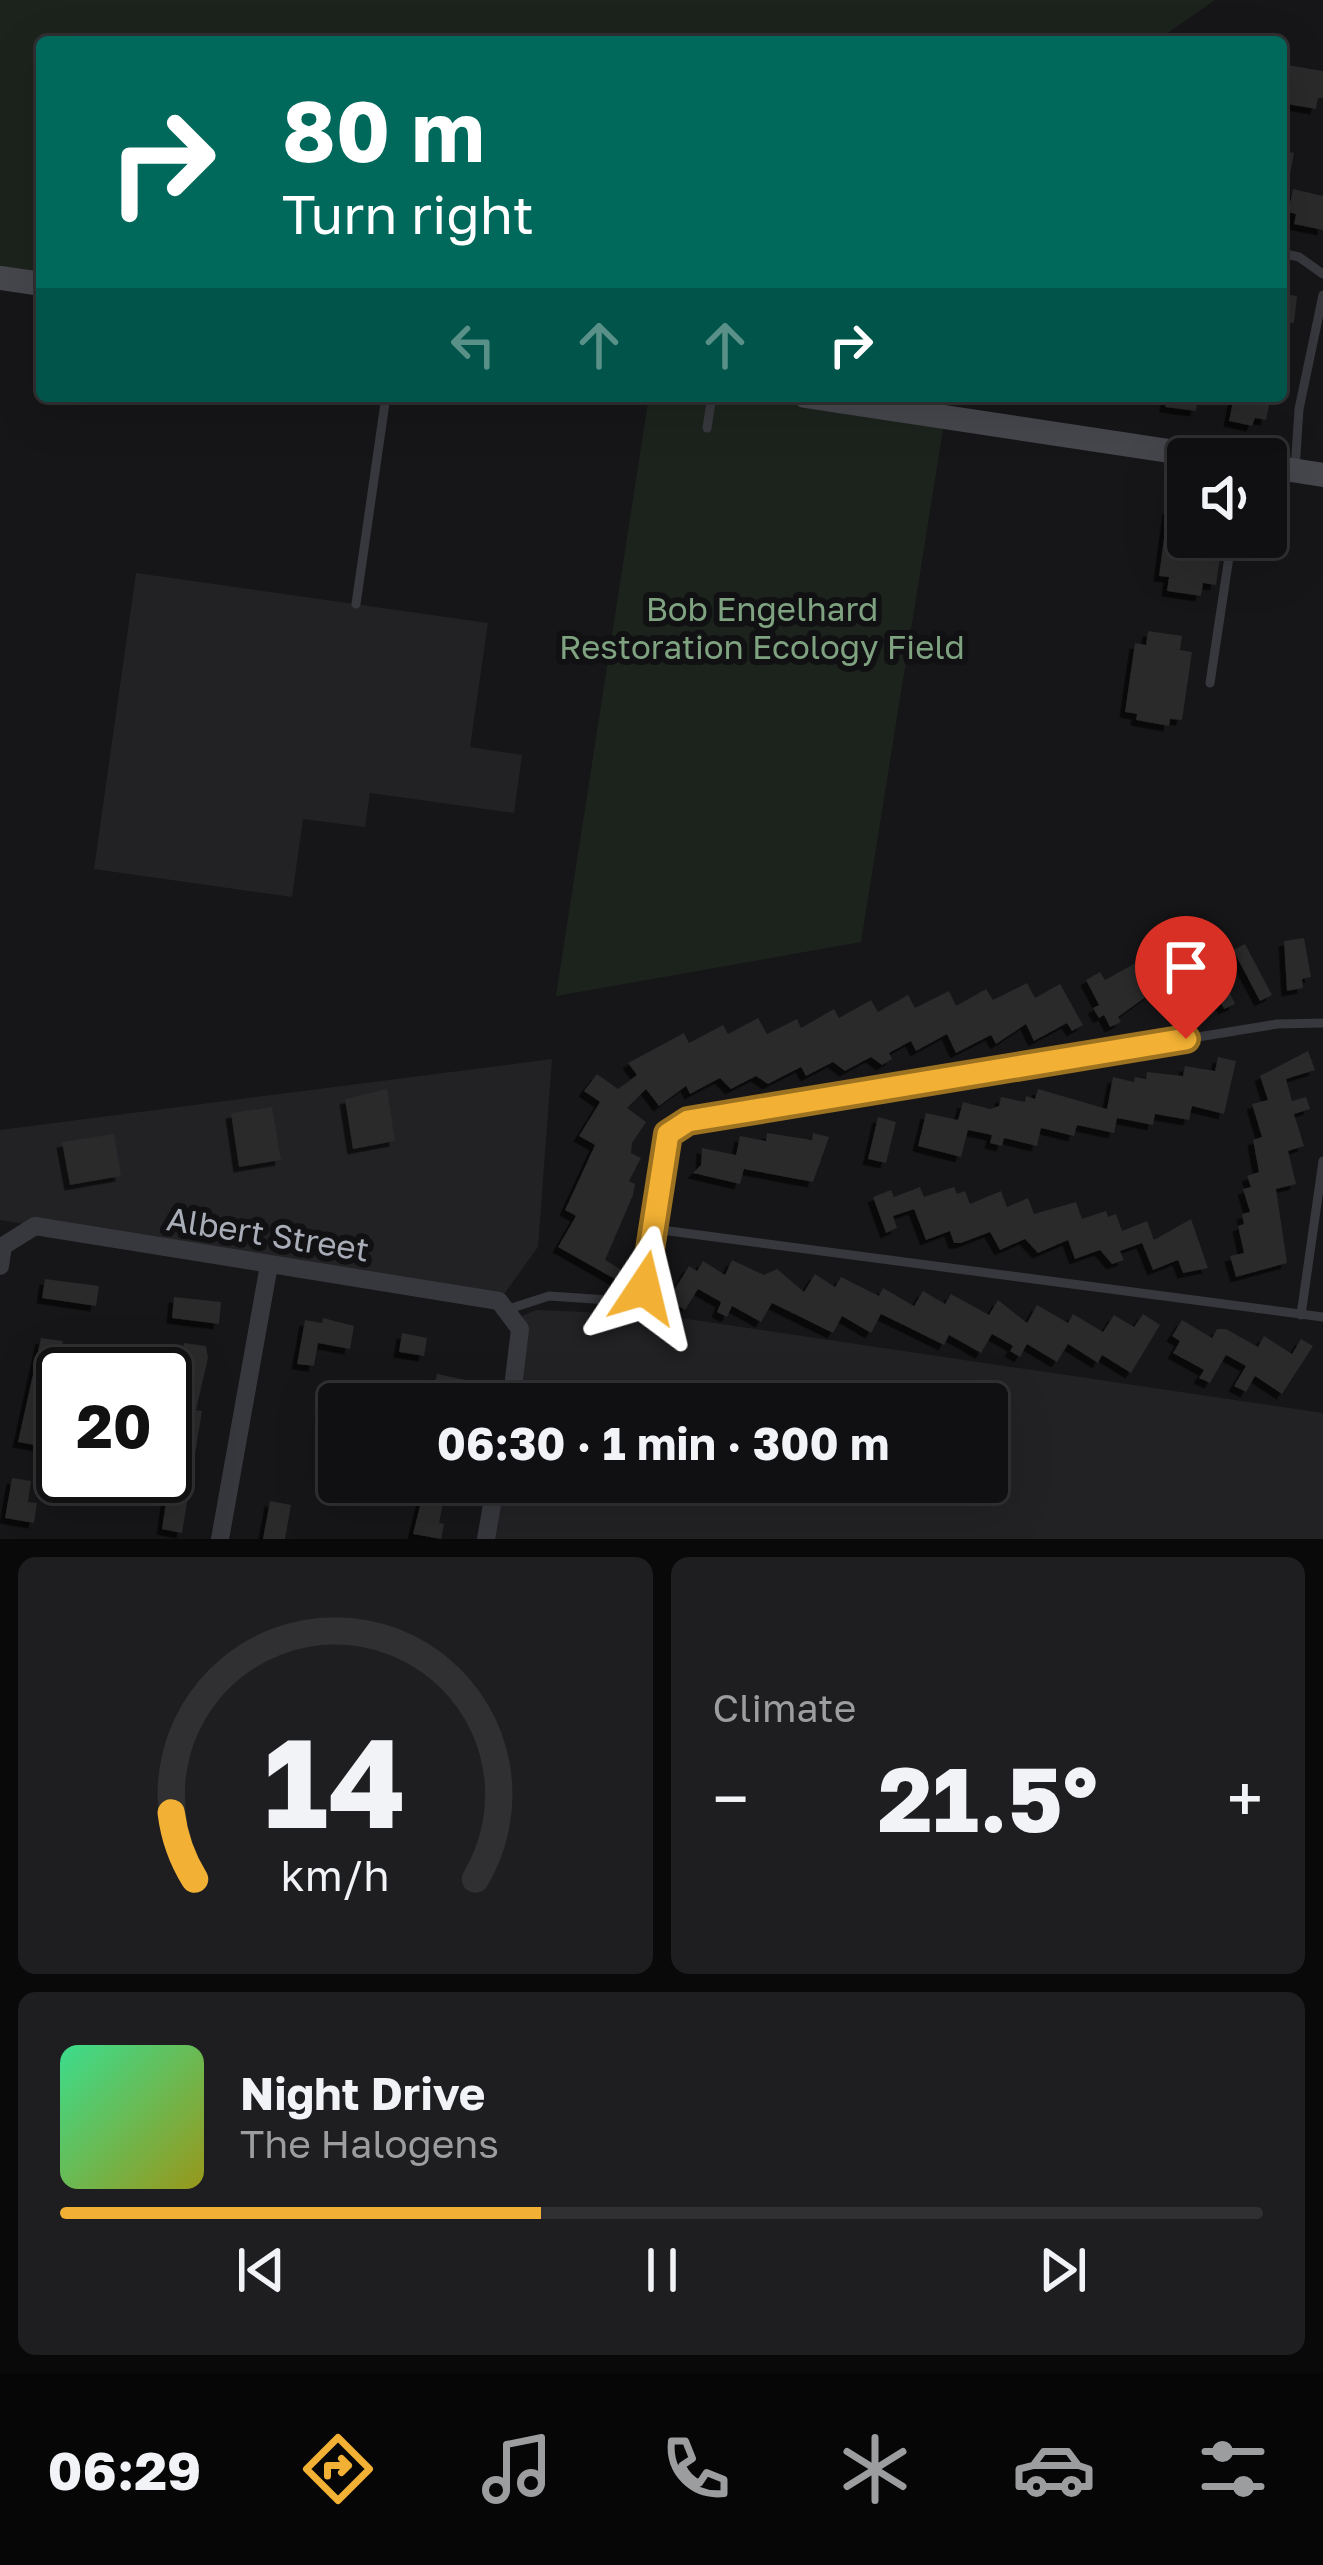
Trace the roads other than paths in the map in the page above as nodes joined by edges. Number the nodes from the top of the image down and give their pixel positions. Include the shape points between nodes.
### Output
1 (1287, 254) edge
2 (1323, 274) edge
3 (0, 278) edge
4 (36, 283) edge
5 (1323, 295) edge
6 (385, 402) edge
7 (711, 402) edge
8 (845, 402) edge
9 (706, 428) dead end
10 (1167, 451) edge
11 (1287, 469) edge
12 (1295, 470) junction
13 (1323, 475) edge
14 (1229, 558) edge
15 (356, 604) dead end
16 (1210, 683) dead end
17 (1323, 1023) edge
18 (1323, 1161) edge
19 (654, 1229) junction
20 (268, 1265) junction
21 (0, 1266) edge
22 (509, 1310) junction
23 (1300, 1315) junction
24 (1323, 1318) edge
25 (514, 1383) edge
26 (492, 1503) edge
27 (220, 1539) edge
28 (485, 1539) edge

1 - 2 lane
3 - 4 street
5 - 12 lane
6 - 15 lane
7 - 9 lane
8 - 10 street
11 - 12 street
12 - 13 street
14 - 16 lane
17 - 19 lane via 1277,1024 688,1121 668,1134
18 - 23 lane
19 - 22 lane via 638,1302 549,1296
19 - 23 lane
20 - 21 street, Albert Street via 35,1226 3,1246
20 - 22 street, Albert Street via 482,1298
20 - 27 street
22 - 25 street via 520,1329
23 - 24 lane
26 - 28 street

